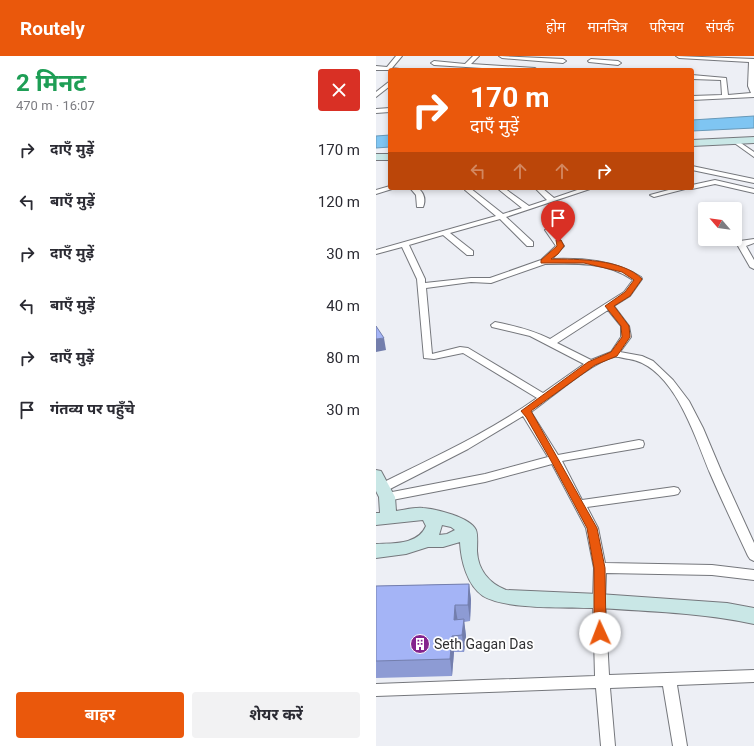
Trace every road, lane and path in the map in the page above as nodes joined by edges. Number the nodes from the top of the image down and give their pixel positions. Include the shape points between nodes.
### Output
1 (399, 56) edge
2 (476, 56) edge
3 (502, 56) edge
4 (595, 56) edge
5 (622, 56) edge
6 (678, 56) edge
7 (731, 58) edge
8 (563, 61) edge
9 (753, 61) edge
10 (434, 63) dead end
11 (618, 63) junction
12 (467, 65) junction
13 (376, 68) edge
14 (389, 68) edge
15 (508, 68) edge
16 (615, 68) edge
17 (388, 69) edge
18 (753, 72) edge
19 (694, 77) edge
20 (388, 84) edge
21 (752, 84) edge
22 (378, 92) edge
23 (754, 94) edge
24 (725, 96) junction
25 (694, 98) edge
26 (388, 110) edge
27 (376, 111) edge
28 (754, 140) edge
29 (735, 141) junction
30 (694, 143) edge
31 (754, 155) edge
32 (376, 157) edge
33 (388, 157) edge
34 (694, 168) edge
35 (754, 182) edge
36 (694, 187) edge
37 (388, 189) edge
38 (416, 190) edge
39 (468, 190) edge
40 (503, 190) edge
41 (540, 190) edge
42 (577, 190) edge
43 (677, 190) edge
44 (754, 191) edge
45 (376, 192) edge
46 (654, 195) dead end
47 (552, 200) junction
48 (420, 205) dead end
49 (527, 208) junction
50 (501, 216) junction
51 (550, 230) dead end
52 (444, 232) junction
53 (754, 241) edge
54 (404, 243) junction
55 (530, 244) dead end
56 (378, 249) edge
57 (470, 252) dead end
58 (544, 262) junction
59 (754, 267) edge
60 (421, 286) junction
61 (609, 306) junction
62 (496, 325) dead end
63 (550, 343) junction
64 (614, 354) junction
65 (592, 364) junction
66 (544, 398) junction
67 (525, 411) junction
68 (639, 444) dead end
69 (555, 459) junction
70 (382, 486) edge
71 (674, 491) dead end
72 (580, 504) junction
73 (430, 516) junction
74 (382, 519) edge
75 (468, 531) junction
76 (426, 540) junction
77 (376, 550) edge
78 (754, 556) edge
79 (600, 568) junction
80 (754, 575) edge
81 (599, 601) junction
82 (754, 616) edge
83 (754, 676) edge
84 (669, 678) junction
85 (602, 681) junction
86 (376, 690) edge
87 (607, 746) edge
88 (680, 746) edge

1 - 14 street
2 - 12 street
3 - 8 street
4 - 11 street via 589,64
5 - 11 street
6 - 7 street
7 - 9 street
9 - 18 street
10 - 12 street
11 - 16 street
12 - 15 street
13 - 17 street
18 - 21 street
19 - 24 street via 724,80
20 - 22 street
21 - 23 street via 751,90
23 - 24 street
24 - 25 street
26 - 27 street
28 - 29 street
29 - 30 street
29 - 31 street
32 - 33 street
34 - 35 street
36 - 44 street via 715,182
37 - 45 street
38 - 48 street via 421,196
39 - 50 street
40 - 49 street
41 - 47 street
42 - 47 street
43 - 46 street
47 - 49 street
49 - 50 street
50 - 52 street
50 - 55 street
51 - 58 street via 560,246
52 - 54 street
52 - 57 street
53 - 59 street via 743,243 742,246
54 - 56 street
54 - 60 street via 421,280
58 - 60 street via 491,281 471,280
58 - 61 street via 590,262 625,270 638,279 627,294
60 - 66 street via 427,356 432,358 456,350 465,350
61 - 63 street
61 - 64 street via 625,326 626,332 626,337
62 - 63 street via 521,330
63 - 65 street
64 - 65 street
64 - 78 street via 631,355 650,363 684,400
65 - 66 street
66 - 67 street
67 - 69 street
67 - 70 street via 464,446
68 - 69 street
69 - 70 street via 485,478
69 - 72 street
70 - 74 street
71 - 72 street
72 - 79 street via 592,528
73 - 74 street via 423,514
73 - 75 street via 456,522
73 - 76 street via 434,526
75 - 76 street via 452,540
75 - 81 street via 469,555 479,582 490,591 505,597
76 - 77 street via 412,546
79 - 80 street via 712,570
79 - 81 street
81 - 82 street via 727,610
81 - 85 street
83 - 84 street
84 - 85 street
84 - 88 street
85 - 86 street
85 - 87 street

